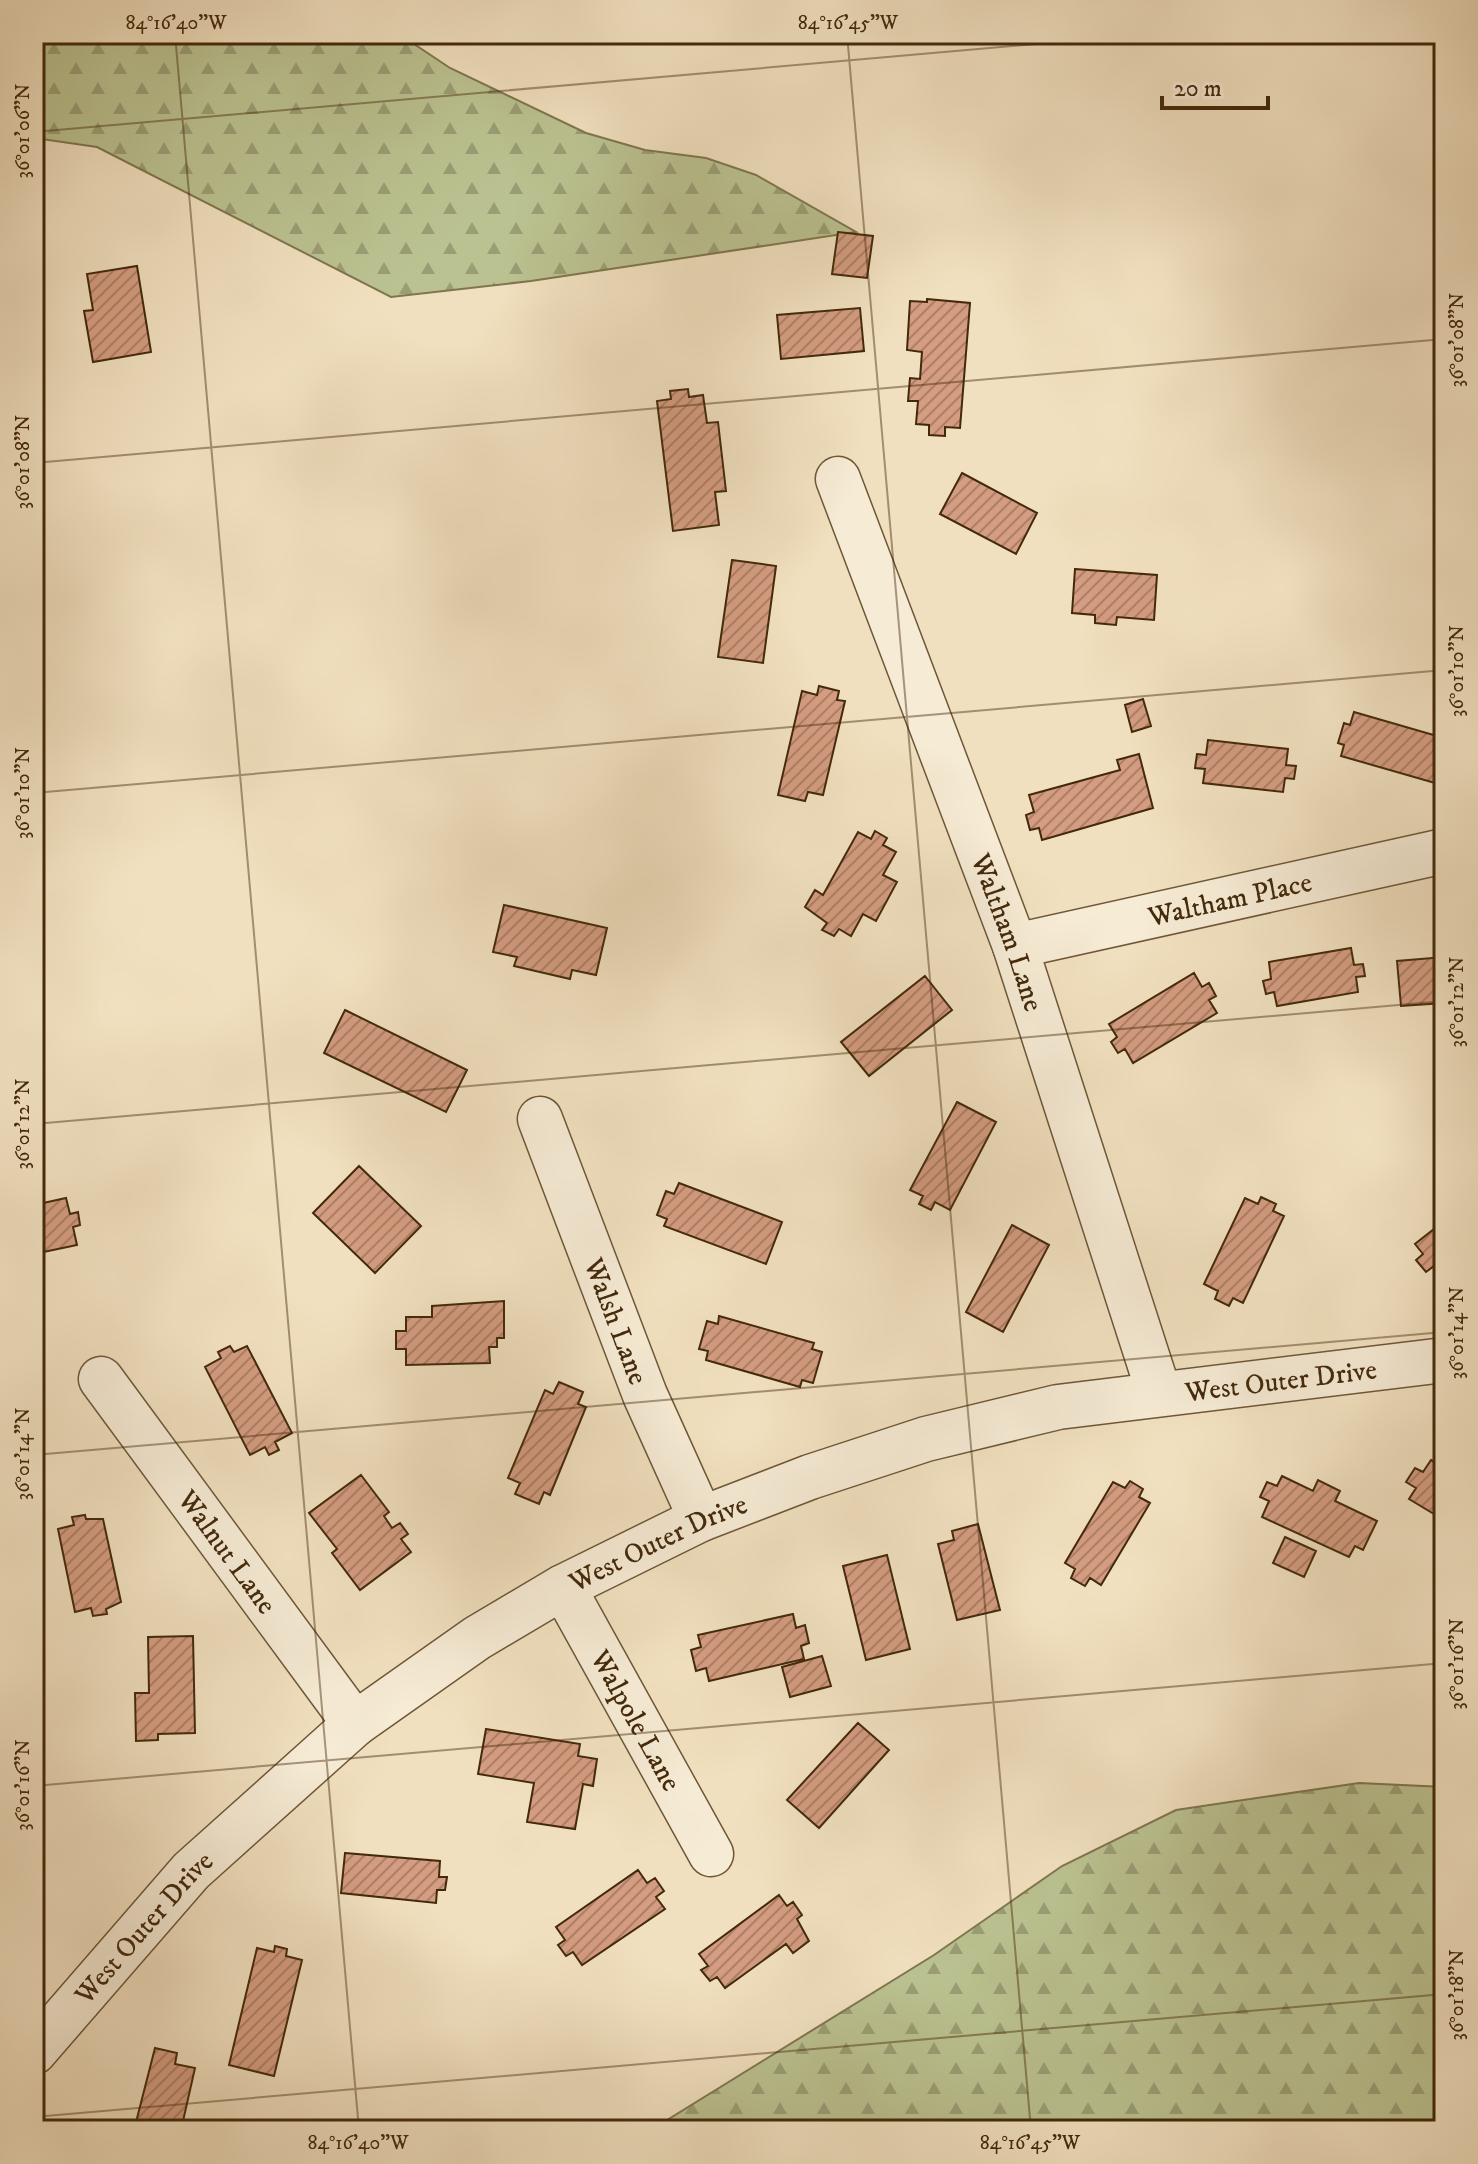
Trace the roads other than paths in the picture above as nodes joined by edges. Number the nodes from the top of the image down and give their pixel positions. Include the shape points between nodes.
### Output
1 (838, 479) dead end
2 (1444, 851) edge
3 (1015, 946) junction
4 (540, 1119) dead end
5 (1444, 1360) edge
6 (101, 1379) dead end
7 (1159, 1393) junction
8 (701, 1519) junction
9 (563, 1587) junction
10 (355, 1724) junction
11 (711, 1854) dead end
12 (34, 2052) edge

1 - 3 street, Waltham Lane
2 - 3 street, Waltham Place
3 - 7 street, Waltham Lane
4 - 8 street, Walsh Lane via 645,1395
5 - 7 street, West Outer Drive
6 - 10 street, Walnut Lane
7 - 8 street, West Outer Drive via 1058,1407 926,1439
8 - 9 street, West Outer Drive
9 - 10 street, West Outer Drive via 477,1638
9 - 11 street, Walpole Lane
10 - 12 street, West Outer Drive via 191,1871

